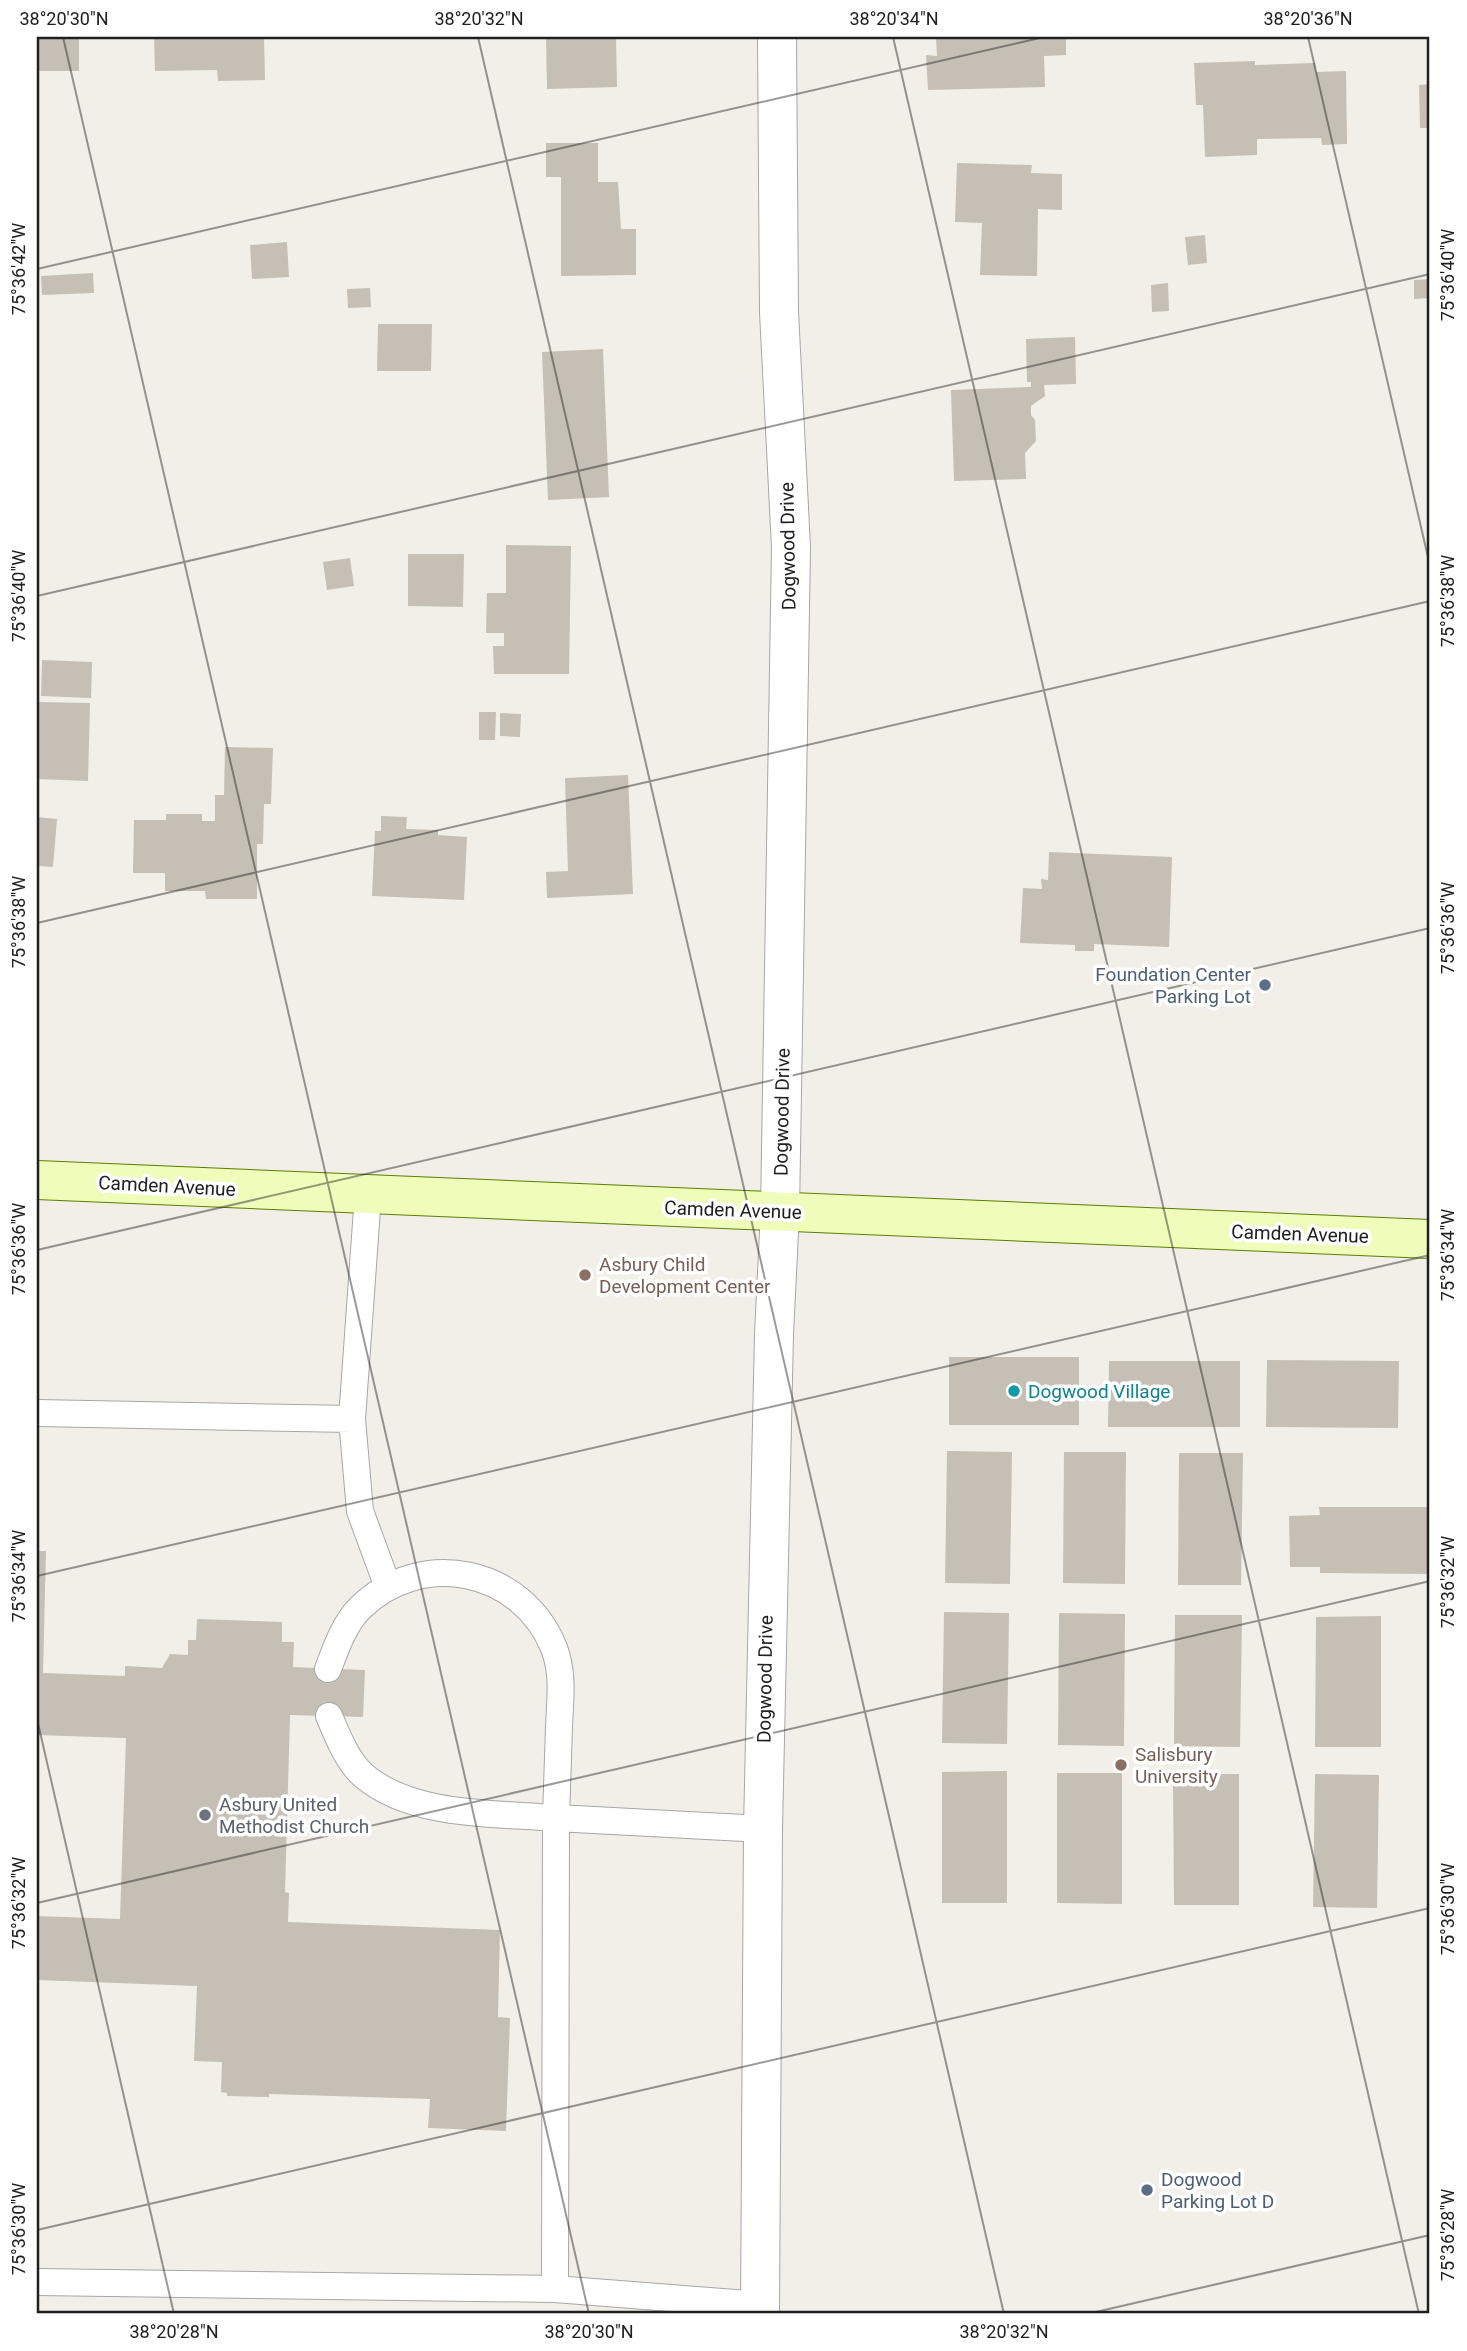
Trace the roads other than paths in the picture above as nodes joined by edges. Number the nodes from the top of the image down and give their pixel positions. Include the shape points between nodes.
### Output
1 (777, 37) edge
2 (37, 1180) edge
3 (368, 1195) junction
4 (780, 1212) junction
5 (1430, 1242) edge
6 (37, 1413) edge
7 (352, 1419) junction
8 (388, 1587) junction
9 (328, 1669) dead end
10 (330, 1716) dead end
11 (556, 1818) junction
12 (763, 1829) junction
13 (37, 2282) edge
14 (555, 2289) junction
15 (760, 2310) edge

1 - 4 street, Dogwood Drive via 779,312 791,547
2 - 3 street, Camden Avenue
3 - 4 street, Camden Avenue
3 - 7 lane
4 - 5 street, Camden Avenue
4 - 12 street, Dogwood Drive
6 - 7 lane
7 - 8 lane via 360,1511
8 - 9 lane via 359,1609 339,1639
8 - 11 lane via 419,1575 452,1572 485,1580 515,1595 539,1619 554,1649 562,1681
10 - 11 lane via 341,1745 362,1775 393,1796 427,1807
11 - 12 lane
11 - 14 lane
12 - 15 street, Dogwood Drive
13 - 14 lane
14 - 15 lane

